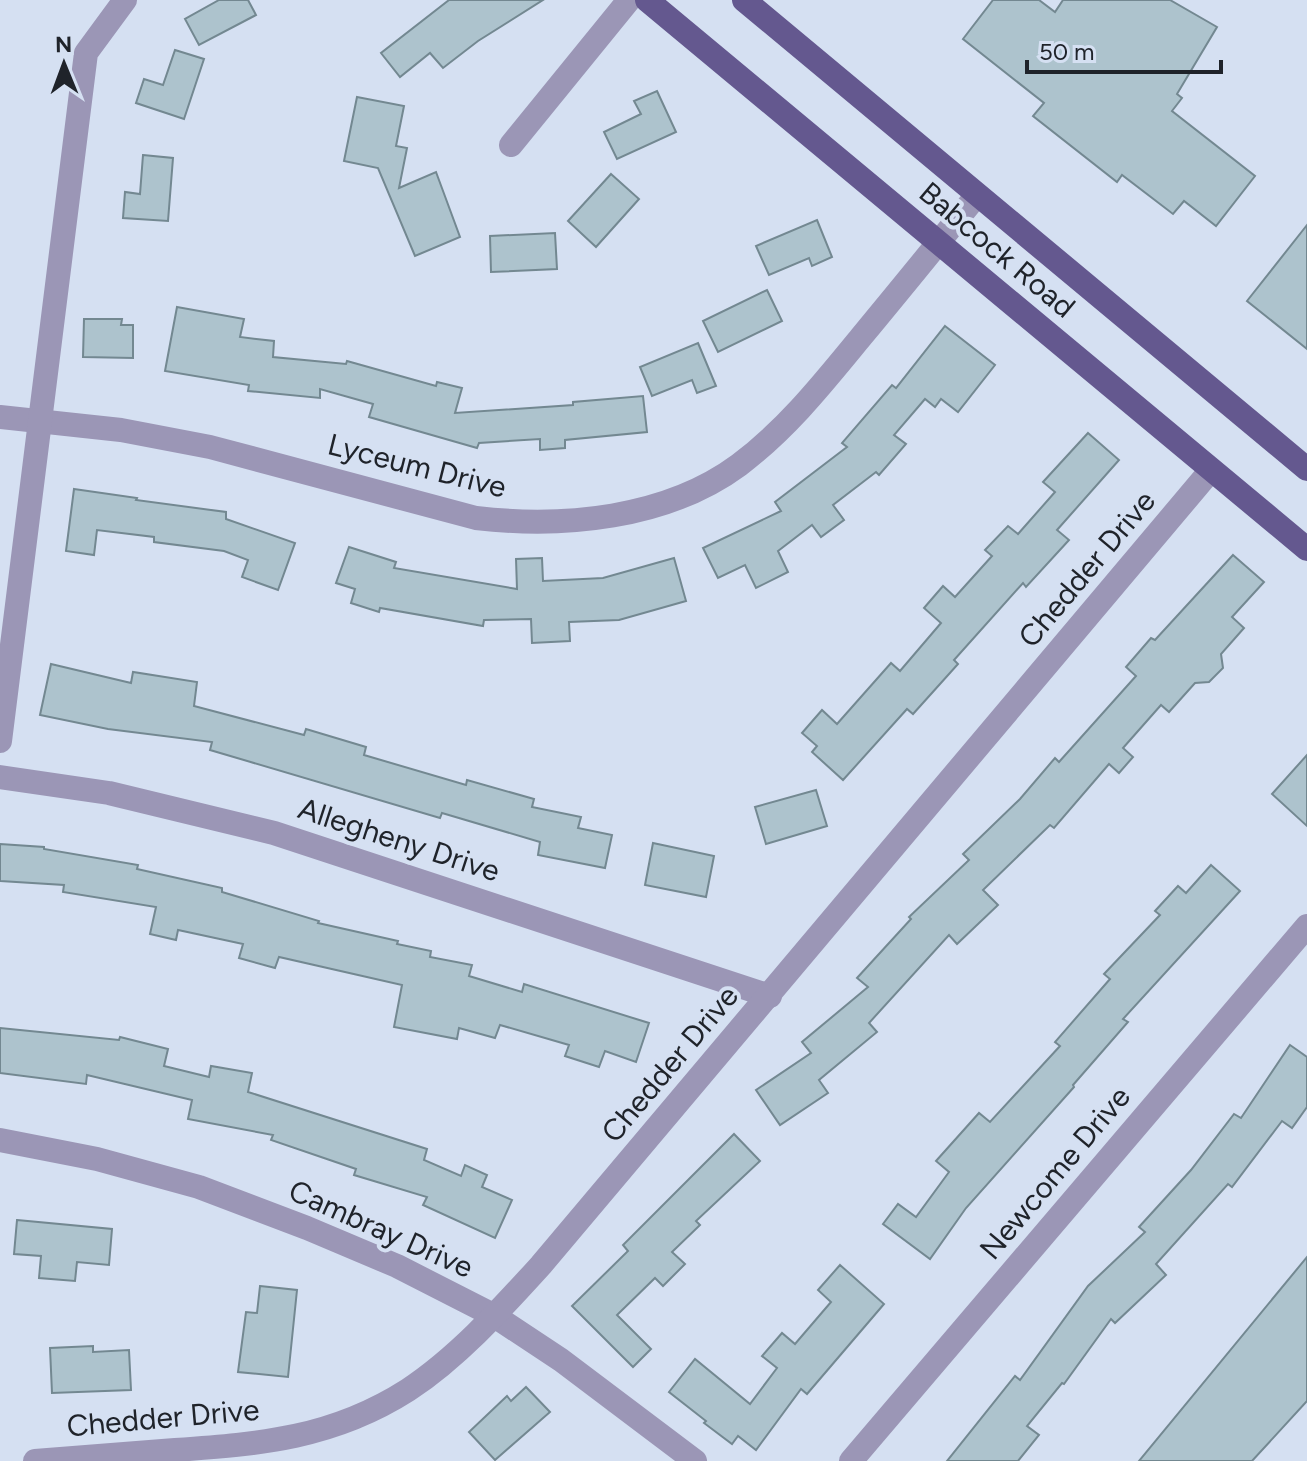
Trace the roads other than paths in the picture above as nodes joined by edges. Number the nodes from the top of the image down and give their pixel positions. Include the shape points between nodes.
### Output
1 (125, 0) edge
2 (629, 0) edge
3 (647, 0) edge
4 (744, 0) edge
5 (511, 145) dead end
6 (977, 195) junction
7 (938, 243) junction
8 (0, 417) edge
9 (39, 423) junction
10 (1307, 469) edge
11 (1211, 470) junction
12 (1307, 549) edge
13 (0, 741) edge
14 (0, 777) edge
15 (1307, 926) edge
16 (770, 996) junction
17 (0, 1140) edge
18 (493, 1315) junction
19 (35, 1461) edge
20 (695, 1461) edge
21 (851, 1461) edge

1 - 9 street via 86,53
2 - 5 street
3 - 7 main road, Babcock Road
4 - 6 main road, Babcock Road
6 - 7 street, Lyceum Drive
6 - 10 main road, Babcock Road
7 - 9 street, Lyceum Drive via 813,396 738,466 674,498 596,519 529,523 476,518 210,447 121,430
7 - 11 main road, Babcock Road
8 - 9 street, Lyceum Drive
9 - 13 street
11 - 12 main road, Babcock Road
11 - 16 street, Chedder Drive
14 - 16 street, Allegheny Drive via 109,793 274,833
15 - 21 street, Newcome Drive
16 - 18 street, Chedder Drive
17 - 18 street, Cambray Drive via 199,1187 397,1266
18 - 19 street, Chedder Drive via 409,1389 311,1434 243,1445
18 - 20 street, Cambray Drive

